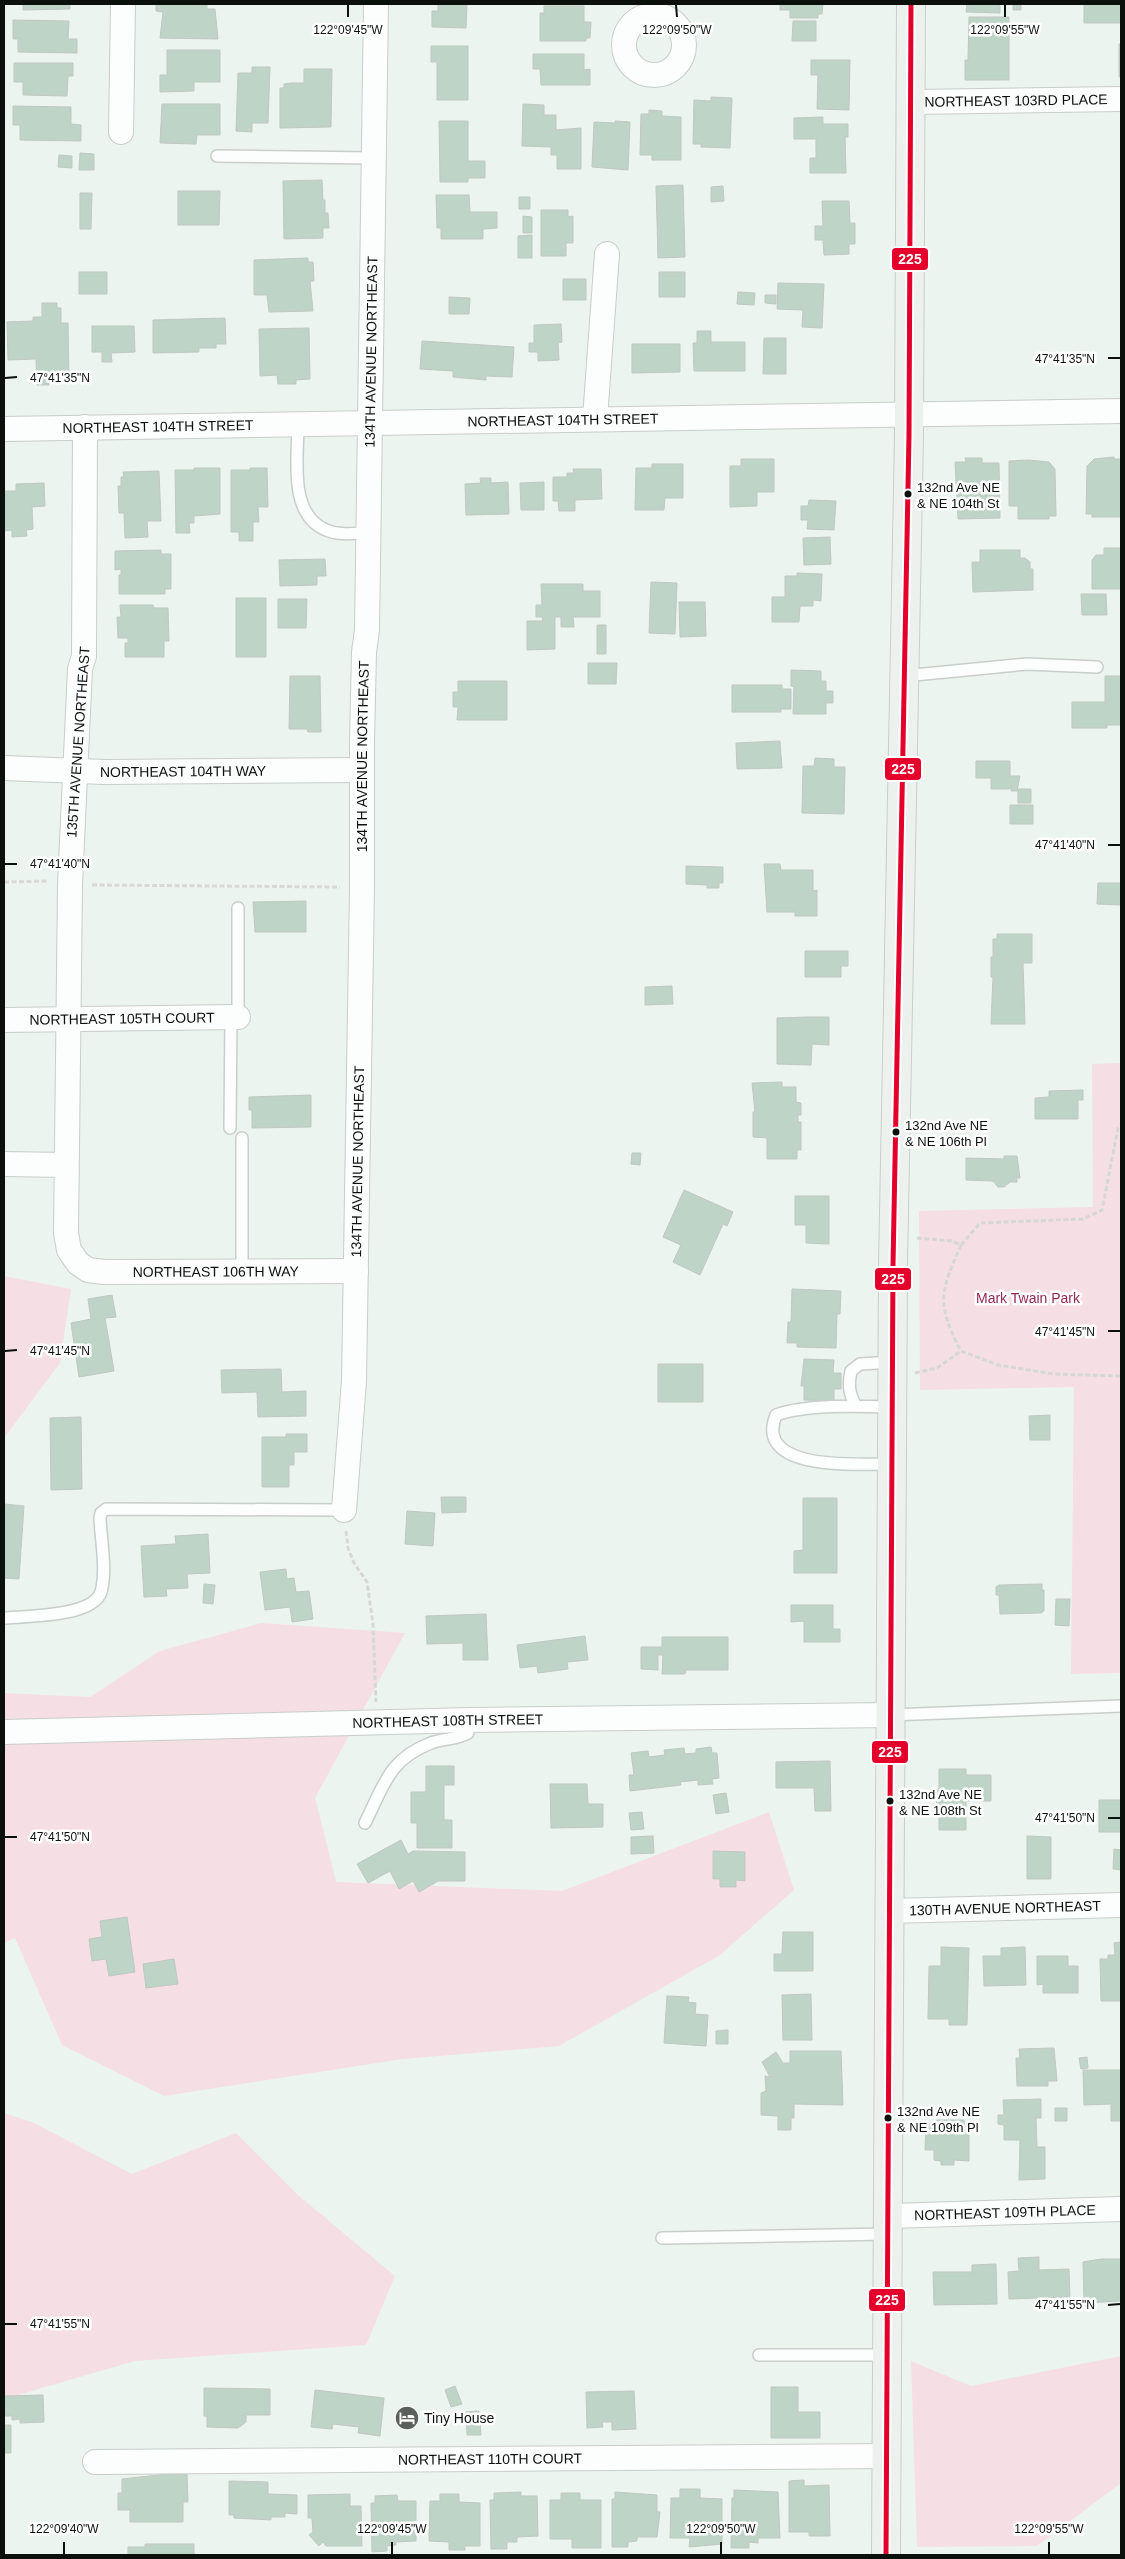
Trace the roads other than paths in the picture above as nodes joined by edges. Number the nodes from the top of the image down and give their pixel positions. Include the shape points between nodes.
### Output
1 (123, 4) edge
2 (376, 4) edge
3 (911, 4) edge
4 (1121, 99) edge
5 (910, 102) junction
6 (121, 132) dead end
7 (217, 156) dead end
8 (374, 158) junction
9 (607, 254) dead end
10 (1121, 411) edge
11 (909, 414) junction
12 (595, 418) junction
13 (298, 424) junction
14 (370, 424) junction
15 (85, 428) junction
16 (4, 429) edge
17 (369, 533) junction
18 (1096, 667) dead end
19 (904, 676) junction
20 (4, 768) edge
21 (75, 770) junction
22 (362, 770) junction
23 (238, 908) dead end
24 (234, 1017) junction
25 (68, 1018) junction
26 (4, 1020) edge
27 (230, 1128) dead end
28 (242, 1138) dead end
29 (4, 1164) edge
30 (66, 1164) junction
31 (78, 1263) joint
32 (356, 1270) junction
33 (242, 1272) junction
34 (893, 1367) junction
35 (856, 1406) junction
36 (893, 1407) junction
37 (892, 1464) junction
38 (344, 1510) joint
39 (4, 1618) edge
40 (1121, 1706) edge
41 (891, 1714) junction
42 (470, 1720) junction
43 (4, 1732) edge
44 (365, 1823) dead end
45 (1121, 1905) edge
46 (889, 1911) junction
47 (1121, 2209) edge
48 (888, 2225) junction
49 (662, 2238) dead end
50 (759, 2355) dead end
51 (887, 2355) junction
52 (886, 2456) junction
53 (95, 2462) dead end
54 (886, 2555) edge

1 - 6 street
2 - 8 street, 134TH AVENUE NORTHEAST
3 - 5 street
4 - 5 street, NORTHEAST 103RD PLACE
5 - 11 street
7 - 8 lane
8 - 14 street, 134TH AVENUE NORTHEAST
9 - 12 street
10 - 11 street, NORTHEAST 104TH STREET
11 - 12 street, NORTHEAST 104TH STREET
11 - 19 street
12 - 14 street, NORTHEAST 104TH STREET
13 - 14 street, NORTHEAST 104TH STREET
13 - 15 street, NORTHEAST 104TH STREET
13 - 17 lane via 299,496 303,509 314,523 326,530 343,534
14 - 17 street, 134TH AVENUE NORTHEAST
15 - 16 street, NORTHEAST 104TH STREET
15 - 21 street, 135TH AVENUE NORTHEAST via 84,656 80,669
17 - 22 street, 134TH AVENUE NORTHEAST
18 - 19 lane via 1028,664
19 - 34 street
20 - 21 street, NORTHEAST 104TH WAY
21 - 22 street, NORTHEAST 104TH WAY
21 - 25 street, 135TH AVENUE NORTHEAST
22 - 32 street, 134TH AVENUE NORTHEAST
23 - 24 lane
24 - 25 street, NORTHEAST 105TH COURT
24 - 27 lane
25 - 26 street, NORTHEAST 105TH COURT
25 - 30 street, 135TH AVENUE NORTHEAST
28 - 33 lane
29 - 30 street
30 - 31 street, 135TH AVENUE NORTHEAST via 66,1233 69,1250
31 - 33 street, NORTHEAST 106TH WAY via 88,1270 104,1272
32 - 33 street, NORTHEAST 106TH WAY
32 - 38 street, 134TH AVENUE NORTHEAST via 354,1381
34 - 35 lane via 860,1364 851,1370 848,1382 850,1396
34 - 36 street
35 - 36 lane
35 - 37 lane via 789,1410 776,1414 771,1427 774,1440 784,1451 805,1459
36 - 37 street
37 - 41 street
38 - 39 lane via 106,1509 100,1518 102,1565 101,1592 97,1600 84,1609
40 - 41 lane
41 - 42 street, NORTHEAST 108TH STREET
41 - 46 street
42 - 43 street, NORTHEAST 108TH STREET
42 - 44 lane via 468,1733 458,1738 434,1741 408,1752 390,1772
45 - 46 street, 130TH AVENUE NORTHEAST
46 - 48 street
47 - 48 street, NORTHEAST 109TH PLACE
48 - 49 lane, NORTHEAST 109TH PLACE
48 - 51 street
50 - 51 lane
51 - 52 street
52 - 53 street, NORTHEAST 110TH COURT
52 - 54 street

